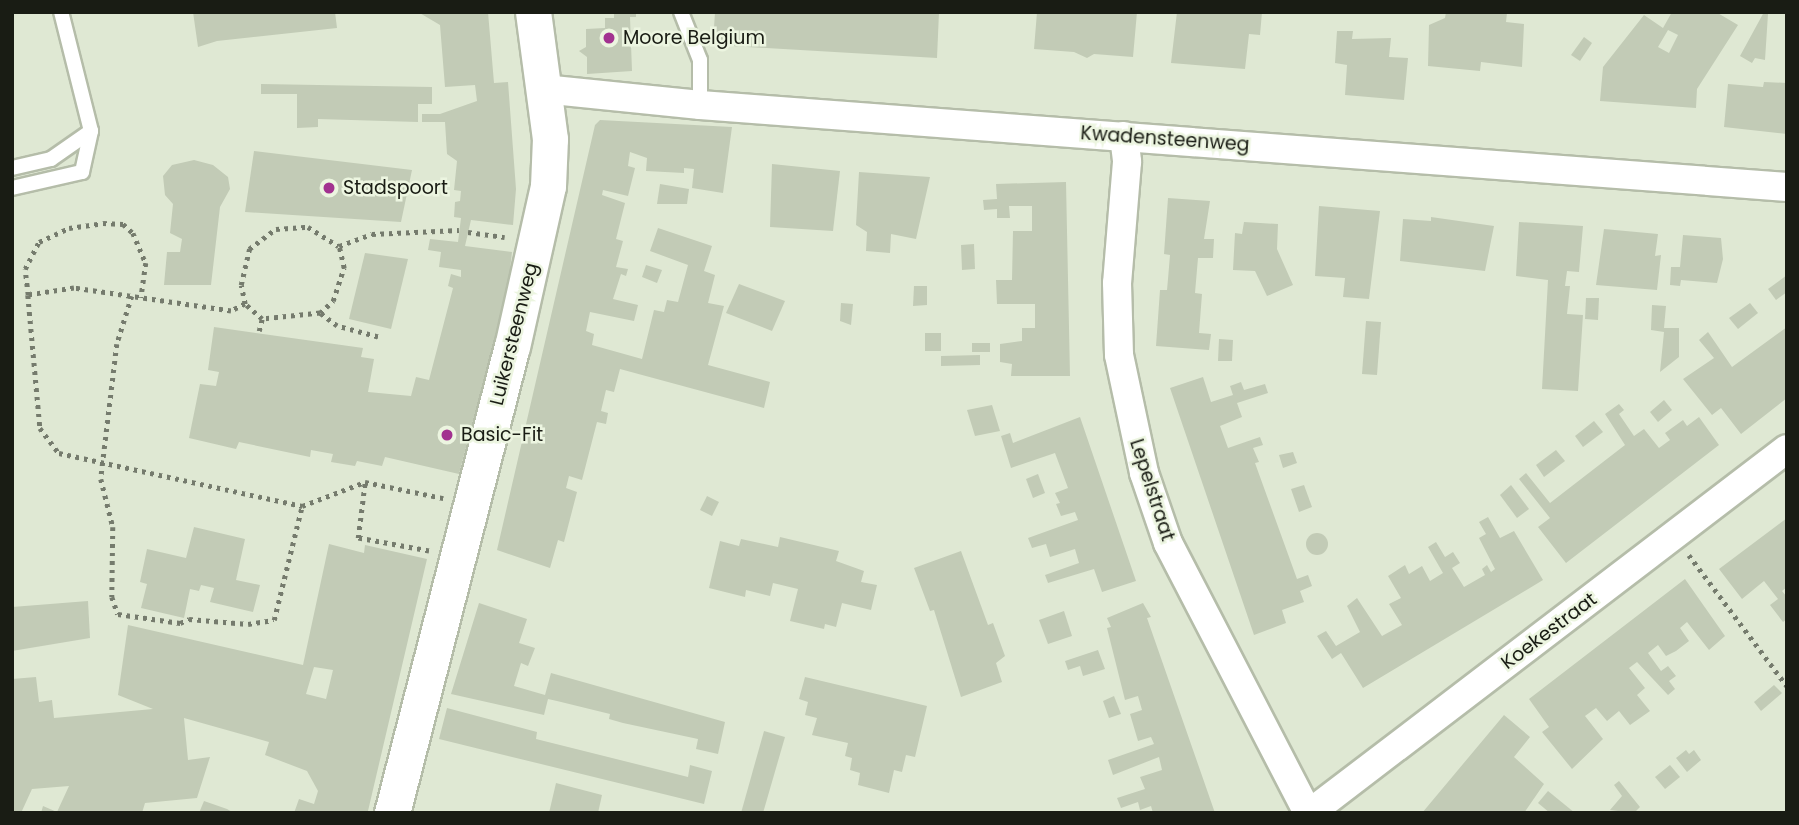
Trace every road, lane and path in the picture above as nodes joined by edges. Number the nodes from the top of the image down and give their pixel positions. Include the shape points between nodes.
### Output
1 (61, 12) edge
2 (533, 12) edge
3 (681, 12) edge
4 (543, 89) junction
5 (700, 105) junction
6 (91, 131) junction
7 (1124, 136) junction
8 (12, 168) edge
9 (1787, 187) edge
10 (12, 188) edge
11 (460, 230) dead end
12 (339, 246) junction
13 (28, 295) junction
14 (132, 296) junction
15 (141, 298) junction
16 (245, 304) junction
17 (320, 313) junction
18 (262, 319) junction
19 (260, 331) dead end
20 (378, 337) dead end
21 (1787, 449) edge
22 (103, 461) junction
23 (365, 482) junction
24 (471, 504) junction
25 (302, 506) junction
26 (1675, 535) junction
27 (458, 557) junction
28 (1787, 686) edge
29 (392, 813) edge
30 (1309, 813) edge

1 - 6 lane
2 - 4 street, Luikersteenweg
3 - 5 lane via 700,60
4 - 5 street, Kwadensteenweg
4 - 24 street, Luikersteenweg via 550,139 548,186
5 - 7 street, Kwadensteenweg
6 - 8 lane via 51,159
6 - 10 lane via 82,172
7 - 9 street, Kwadensteenweg
7 - 30 street, Lepelstraat via 1127,162 1117,284 1119,355 1144,472 1168,543
11 - 12 path via 372,234
12 - 16 path via 308,228 276,229 249,249 241,285
12 - 17 path via 344,268 333,301
13 - 14 path via 74,288
13 - 15 path via 25,269 39,242 69,228 103,223 122,224 133,233 145,263
13 - 22 path via 40,428 59,453
14 - 15 path
14 - 22 path via 117,344
15 - 16 path via 231,311
16 - 18 path
17 - 18 path
17 - 20 path via 337,326
18 - 19 path
21 - 26 street, Koekestraat
22 - 25 path
22 - 25 path via 101,479 113,527 112,597 118,614 180,623 189,619 248,624 274,620
23 - 24 path
23 - 25 path
23 - 27 path via 358,538
24 - 27 street, Luikersteenweg
26 - 28 path
26 - 30 street, Koekestraat
27 - 29 street, Luikersteenweg

